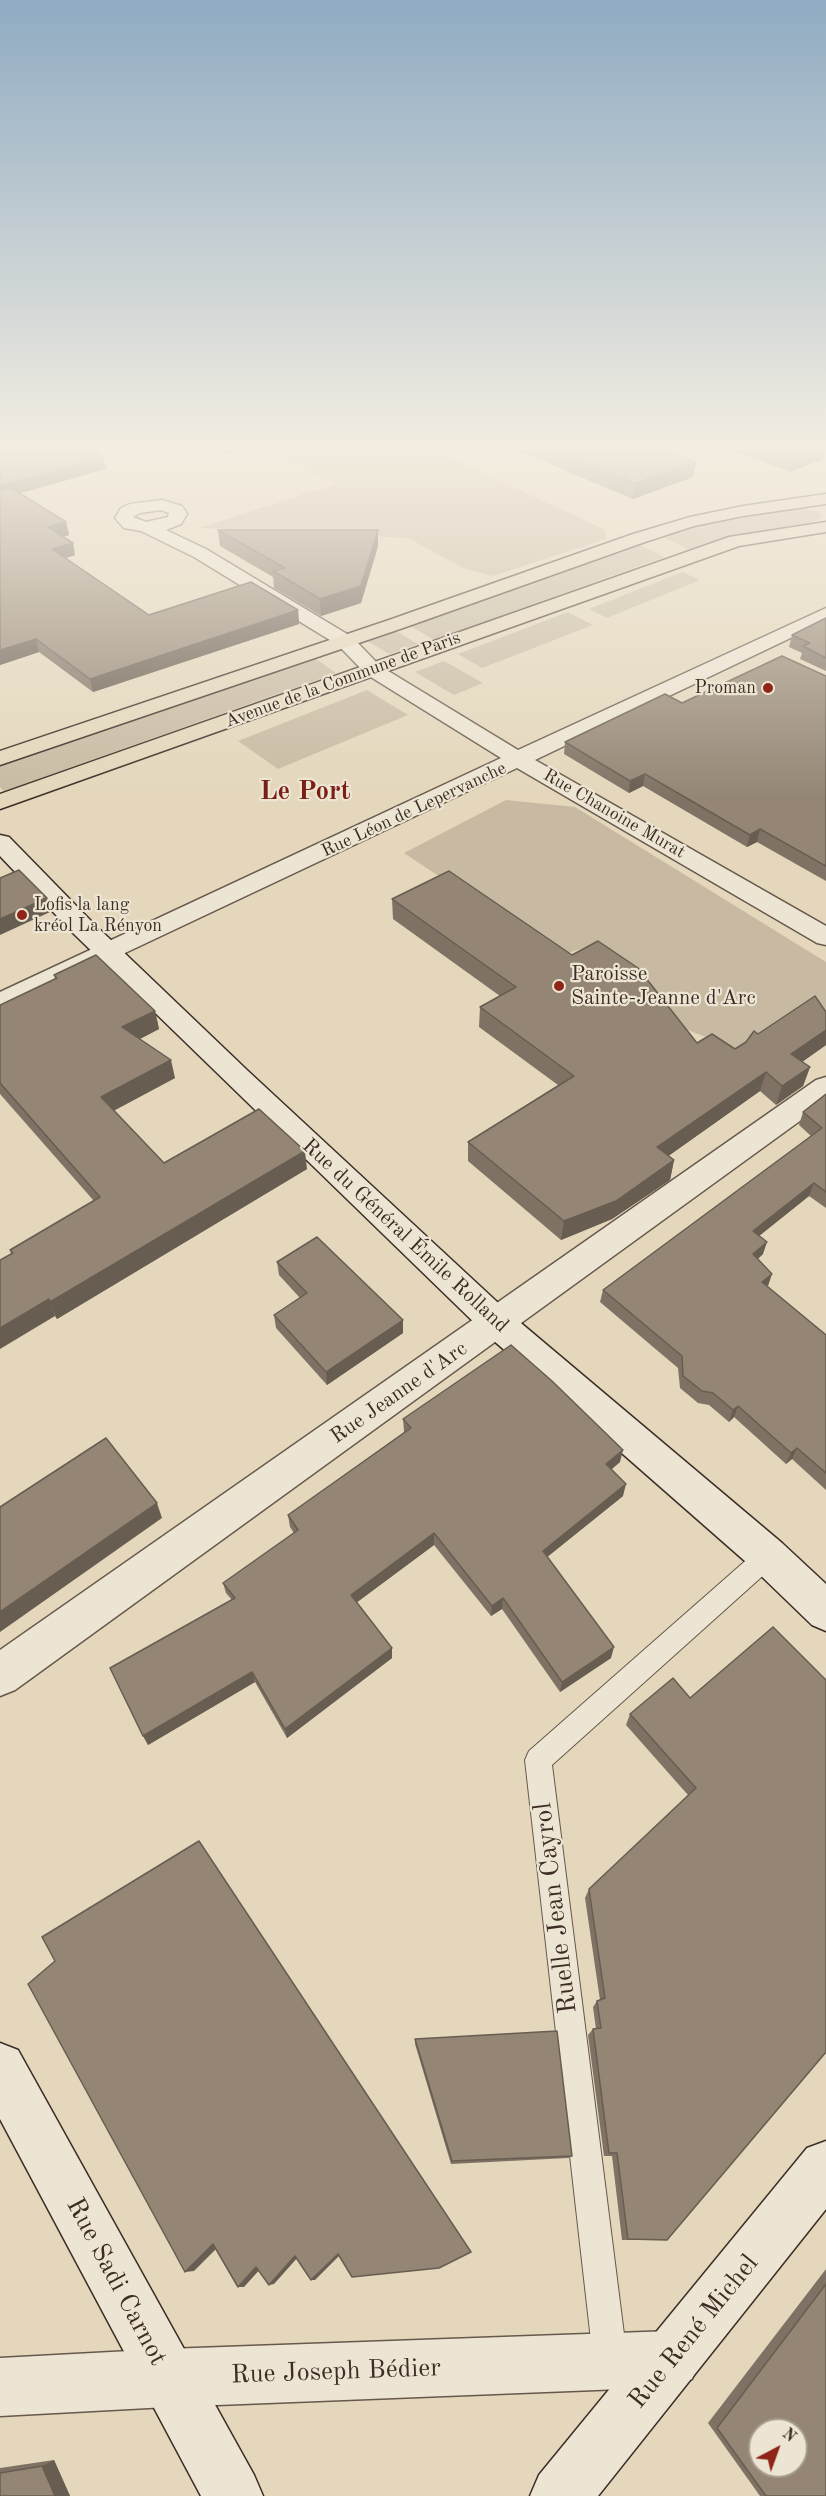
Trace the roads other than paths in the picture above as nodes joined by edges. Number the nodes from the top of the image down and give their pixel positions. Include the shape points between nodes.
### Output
1 (219, 565) edge
2 (563, 565) edge
3 (669, 565) edge
4 (826, 614) edge
5 (345, 641) junction
6 (373, 670) junction
7 (0, 758) edge
8 (520, 759) junction
9 (0, 802) edge
10 (0, 842) edge
11 (826, 937) edge
12 (108, 952) junction
13 (0, 1003) edge
14 (826, 1087) edge
15 (498, 1323) junction
16 (768, 1556) junction
17 (826, 1611) edge
18 (0, 1675) edge
19 (0, 2068) edge
20 (826, 2167) edge
21 (672, 2359) junction
22 (610, 2362) junction
23 (167, 2378) junction
24 (0, 2387) edge
25 (233, 2496) edge
26 (560, 2496) edge

1 - 5 street, Rue Chanoine Murat
2 - 5 main road, Avenue de la Commune de Paris
3 - 6 main road, Avenue de la Commune de Paris
4 - 8 street, Rue Léon de Lepervanche via 767,653
5 - 6 street, Rue Chanoine Murat
5 - 7 main road, Avenue de la Commune de Paris
6 - 8 street, Rue Chanoine Murat
6 - 9 main road, Avenue de la Commune de Paris
8 - 11 street, Rue Chanoine Murat
8 - 12 street, Rue Léon de Lepervanche
10 - 12 street, Rue du Général Émile Rolland
12 - 13 street, Rue Léon de Lepervanche
12 - 15 street, Rue du Général Émile Rolland
14 - 15 street, Rue Jeanne d'Arc
15 - 16 street, Rue du Général Émile Rolland
15 - 18 street, Rue Jeanne d'Arc
16 - 17 street, Rue du Général Émile Rolland
16 - 22 lane, Ruelle Jean Cayrol via 538,1760
19 - 23 street, Rue Sadi Carnot
20 - 21 street, Rue René Michel
21 - 22 street, Rue Joseph Bédier
21 - 26 street, Rue René Michel
22 - 23 street, Rue Joseph Bédier
23 - 24 street, Rue Joseph Bédier
23 - 25 street, Rue Sadi Carnot

